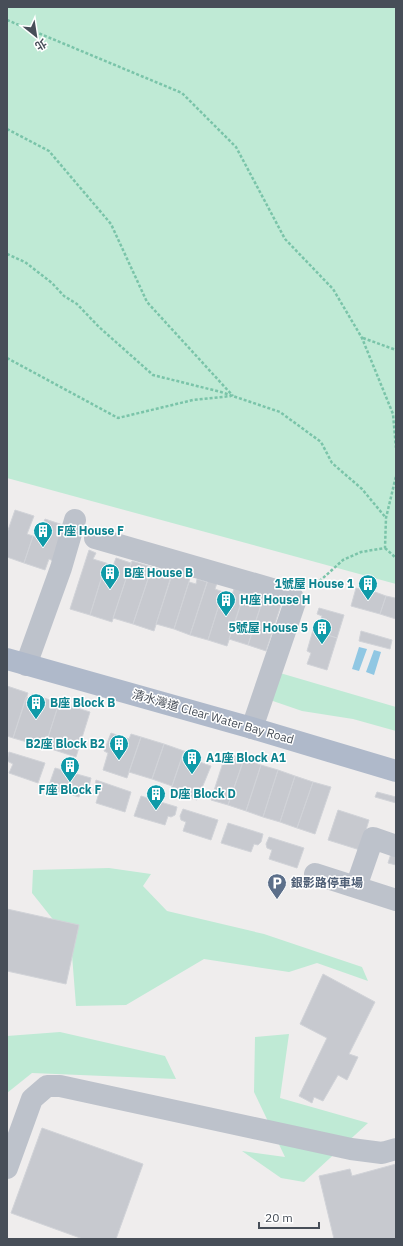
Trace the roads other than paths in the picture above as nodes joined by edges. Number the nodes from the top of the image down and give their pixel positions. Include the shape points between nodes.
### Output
1 (75, 520) dead end
2 (95, 538) dead end
3 (17, 662) edge
4 (252, 728) junction
5 (396, 771) edge
6 (396, 846) edge
7 (315, 874) dead end
8 (356, 887) junction
9 (396, 900) edge
10 (396, 1149) edge
11 (7, 1168) edge

1 - 3 lane via 61,568
2 - 4 lane via 292,596 295,602
3 - 4 main road, 清水灣道 Clear Water Bay Road
4 - 5 main road, 清水灣道 Clear Water Bay Road
6 - 8 lane via 373,838
7 - 8 lane
8 - 9 lane
10 - 11 lane via 382,1153 351,1149 60,1086 47,1086 32,1099

